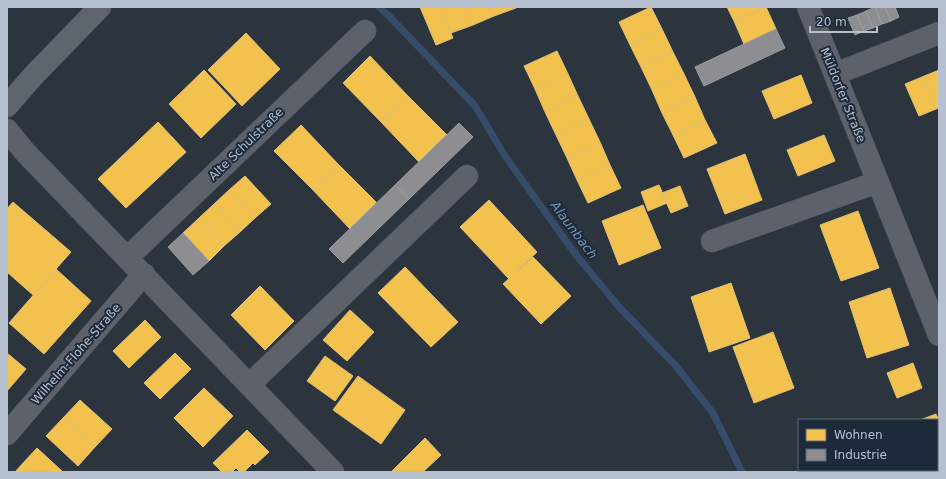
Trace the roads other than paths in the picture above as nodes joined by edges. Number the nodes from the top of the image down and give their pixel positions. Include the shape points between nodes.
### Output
1 (100, 7) edge
2 (808, 7) edge
3 (365, 31) dead end
4 (939, 33) edge
5 (835, 74) junction
6 (7, 106) edge
7 (7, 130) edge
8 (467, 176) dead end
9 (878, 182) junction
10 (712, 241) dead end
11 (128, 257) junction
12 (144, 274) junction
13 (939, 335) edge
14 (249, 385) junction
15 (7, 434) edge
16 (333, 472) edge

1 - 6 main road
2 - 5 street, Müldorfer Straße
3 - 11 street, Alte Schulstraße
4 - 5 street
5 - 9 street, Müldorfer Straße
7 - 11 street via 25,152
8 - 14 street
9 - 10 street
9 - 13 street, Müldorfer Straße
11 - 12 street
12 - 14 street
12 - 15 street, Wilhelm-Flohe-Straße
14 - 16 street

